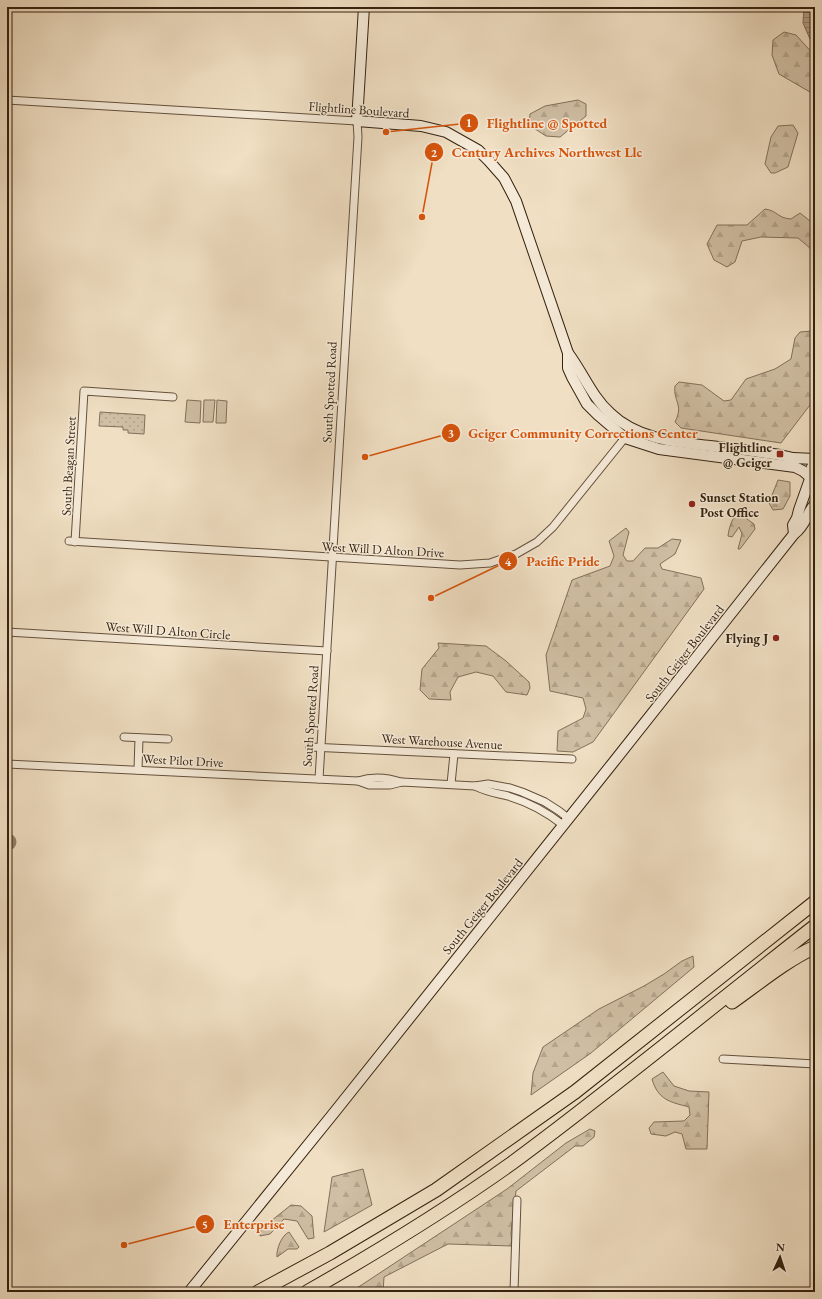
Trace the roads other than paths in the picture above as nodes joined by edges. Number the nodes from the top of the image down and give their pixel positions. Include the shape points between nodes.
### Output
1 (364, 7) edge
2 (7, 100) edge
3 (357, 121) junction
4 (568, 354) junction
5 (173, 397) dead end
6 (632, 428) junction
7 (625, 438) junction
8 (815, 461) edge
9 (812, 481) edge
10 (815, 504) edge
11 (794, 534) junction
12 (72, 542) joint
13 (333, 558) junction
14 (7, 632) edge
15 (327, 651) junction
16 (124, 737) dead end
17 (139, 738) junction
18 (168, 739) dead end
19 (310, 747) dead end
20 (321, 747) junction
21 (454, 754) junction
22 (572, 759) dead end
23 (7, 764) edge
24 (138, 770) junction
25 (319, 779) junction
26 (451, 784) junction
27 (566, 822) junction
28 (815, 902) edge
29 (815, 926) edge
30 (815, 947) edge
31 (698, 1018) junction
32 (723, 1059) dead end
33 (815, 1064) edge
34 (518, 1200) dead end
35 (189, 1292) edge
36 (258, 1292) edge
37 (307, 1292) edge
38 (514, 1292) edge

1 - 3 main road, South Spotted Road
2 - 3 street, Flightline Boulevard
3 - 4 main road, Flightline Boulevard via 421,126 446,132 478,150 489,161 504,178 516,201
3 - 13 street, South Spotted Road
4 - 6 main road, Flightline Boulevard via 610,414
4 - 7 main road, Flightline Boulevard via 568,368 587,404
5 - 12 street, South Beagan Street via 84,391
6 - 7 street, West Will D Alton Drive
6 - 8 main road, Flightline Boulevard via 678,442
7 - 9 main road, Flightline Boulevard via 659,449 795,467
7 - 13 street, West Will D Alton Drive via 553,527 537,542 516,554 490,563 460,565
8 - 9 main road, South Geiger Boulevard via 811,468
9 - 11 main road, South Geiger Boulevard via 799,510
10 - 11 main road, South Geiger Boulevard via 801,528
11 - 27 main road, South Geiger Boulevard
12 - 13 street, West Will D Alton Drive
13 - 15 street, South Spotted Road
14 - 15 street, West Will D Alton Circle
15 - 20 street, South Spotted Road
16 - 17 street
17 - 18 street
17 - 24 street
19 - 20 street, West Warehouse Avenue
20 - 21 street, West Warehouse Avenue
20 - 25 street, South Spotted Road
21 - 22 street, West Warehouse Avenue
21 - 26 street
23 - 24 street, West Pilot Drive
24 - 25 street, West Pilot Drive
25 - 26 street, West Pilot Drive via 358,781 369,785 402,782
26 - 27 street, West Pilot Drive via 488,784 510,788 559,810
27 - 35 main road, South Geiger Boulevard
28 - 36 highway via 575,1092 436,1190
29 - 31 highway
30 - 31 highway via 722,1009
31 - 37 highway via 511,1164 431,1218
32 - 33 street
34 - 38 street

